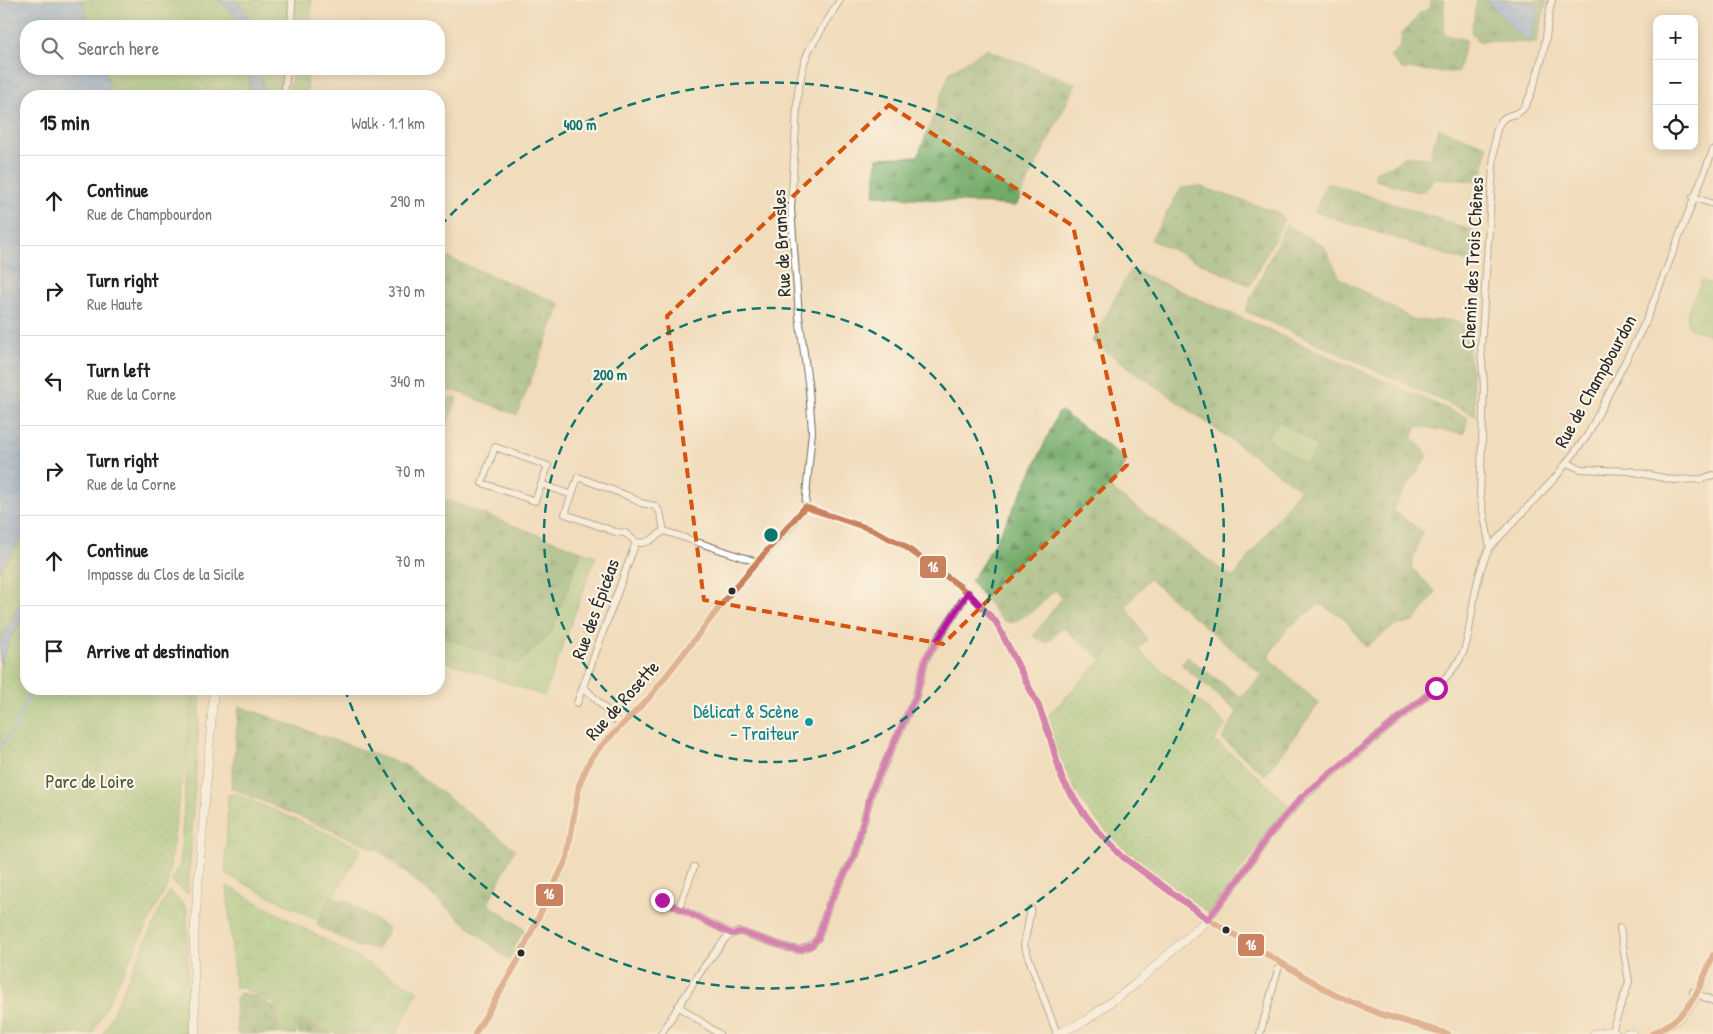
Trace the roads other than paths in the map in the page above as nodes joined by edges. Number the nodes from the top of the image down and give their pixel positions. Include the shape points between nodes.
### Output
1 (292, 0) edge
2 (840, 0) edge
3 (1552, 0) edge
4 (291, 20) edge
5 (286, 75) edge
6 (285, 90) edge
7 (1713, 150) edge
8 (1694, 197) junction
9 (1713, 204) edge
10 (1567, 463) junction
11 (1713, 476) edge
12 (541, 484) junction
13 (572, 495) junction
14 (804, 507) junction
15 (664, 531) junction
16 (636, 542) junction
17 (1490, 547) junction
18 (757, 562) junction
19 (968, 592) junction
20 (583, 686) junction
21 (213, 695) edge
22 (577, 702) dead end
23 (621, 725) junction
24 (694, 867) dead end
25 (662, 900) dead end
26 (679, 908) junction
27 (1031, 909) dead end
28 (1208, 919) junction
29 (1620, 928) dead end
30 (732, 934) junction
31 (1713, 955) edge
32 (1280, 962) junction
33 (1695, 993) junction
34 (1713, 1001) edge
35 (678, 1006) junction
36 (1614, 1032) edge
37 (195, 1034) edge
38 (475, 1034) edge
39 (661, 1034) edge
40 (720, 1034) edge
41 (1057, 1034) edge
42 (1260, 1034) edge
43 (1448, 1034) edge
44 (1594, 1034) edge
45 (1626, 1034) edge
46 (1632, 1034) edge
47 (1652, 1034) edge

1 - 4 street
2 - 14 street, Rue de Bransles via 804,62 798,91 791,209 811,423
3 - 17 street, Chemin des Trois Chênes via 1545,44 1529,99 1521,111 1497,124 1495,137 1481,348 1484,386 1480,495
5 - 6 street
7 - 8 street, Rue de Champbourdon
8 - 9 street
8 - 10 street, Rue de Champbourdon via 1646,321 1587,436
10 - 11 street via 1581,469 1630,471 1674,480
10 - 17 street, Rue de Champbourdon
12 - 12 street via 548,466 495,447 482,483 535,501
12 - 13 street
13 - 15 street, Rue des Épicéas via 578,477 655,506 660,512
13 - 16 street, Rue des Épicéas via 565,514 629,534
14 - 18 street, Rue de Rosette
14 - 19 street via 873,530 902,545
15 - 16 street, Rue des Épicéas via 649,541
15 - 18 street
16 - 20 street, Rue des Épicéas
17 - 28 street, Rue de Champbourdon via 1478,576 1467,642 1456,668 1436,688 1303,796 1268,836
18 - 23 street, Rue de Rosette via 649,698
19 - 28 street via 996,622 1039,707 1062,779 1083,812 1123,857
19 - 30 street via 926,658 916,696 872,790 854,856 828,906 818,938 800,950 741,932
20 - 22 street, Rue des Épicéas
20 - 23 street, Rue des Épicéas
21 - 37 street via 194,935
23 - 38 street, Rue de Rosette via 601,746 584,772 560,874 515,966
24 - 26 street
25 - 26 street
26 - 30 street
27 - 41 street via 1024,945
28 - 32 street
28 - 41 street via 1133,986 1085,1021
29 - 36 street via 1629,982
30 - 35 street
31 - 33 street
32 - 42 street
32 - 43 street via 1336,995 1380,1014
33 - 34 street
33 - 47 street via 1684,1015
35 - 39 street
35 - 40 street
36 - 44 street
45 - 46 street

